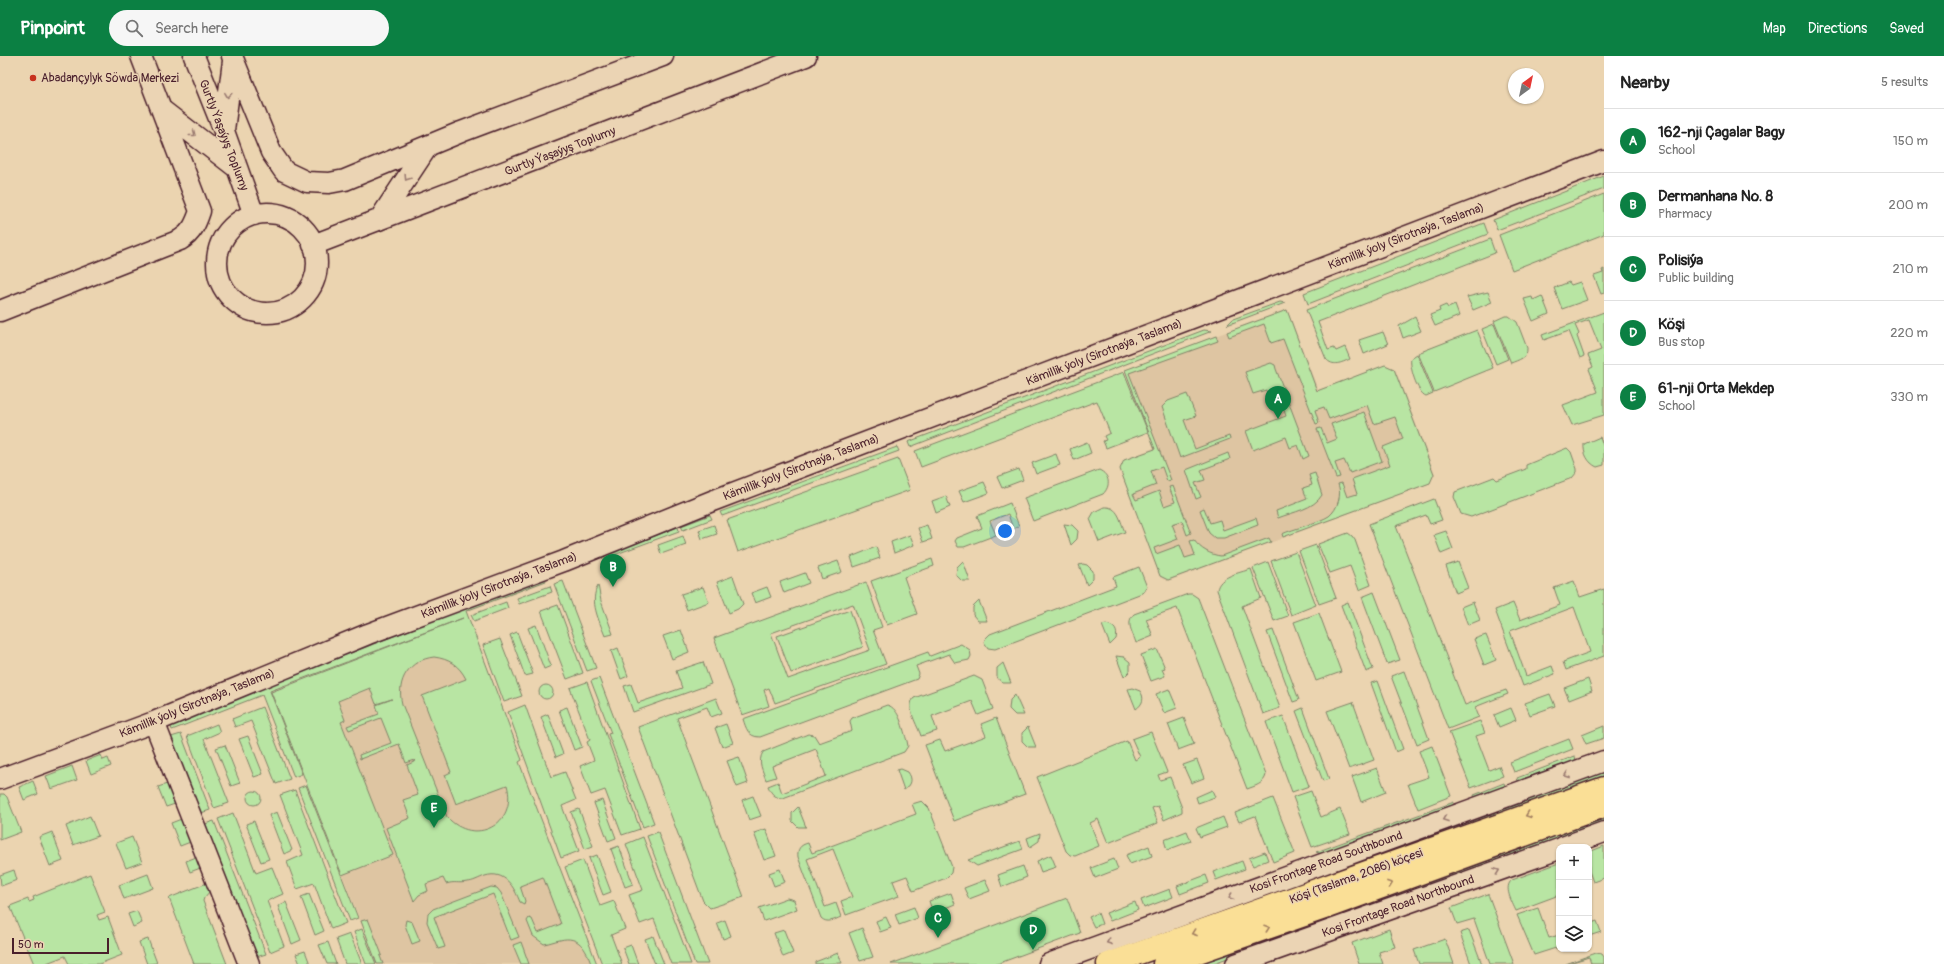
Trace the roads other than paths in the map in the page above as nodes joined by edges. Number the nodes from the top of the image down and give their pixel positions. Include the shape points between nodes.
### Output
1 (141, 56) edge
2 (194, 56) edge
3 (663, 56) edge
4 (806, 56) edge
5 (233, 57) edge
6 (162, 110) junction
7 (224, 131) junction
8 (428, 146) junction
9 (1604, 161) edge
10 (237, 168) junction
11 (254, 215) junction
12 (379, 220) junction
13 (313, 245) junction
14 (0, 311) edge
15 (154, 722) junction
16 (1604, 761) edge
17 (0, 779) edge
18 (1604, 788) edge
19 (1604, 806) edge
20 (1604, 832) edge
21 (1571, 844) edge
22 (1556, 849) edge
23 (249, 964) edge
24 (1049, 964) edge
25 (1108, 964) edge
26 (1164, 964) edge
27 (1236, 964) edge

1 - 6 street
2 - 7 street, Gurtly Ýaşaýyş Toplumy
3 - 8 street
4 - 12 street, Gurtly Ýaşaýyş Toplumy
5 -> 7 street
5 - 8 street via 271,152 284,171 307,182 329,183 345,180
6 -> 10 street
6 - 14 street via 200,211 191,231 180,240
7 - 10 street, Gurtly Ýaşaýyş Toplumy
8 -> 12 street
9 - 15 street, Kämillik ýoly (Sirotnaýa, Taslama) via 368,634
10 - 11 street, Gurtly Ýaşaýyş Toplumy
11 - 13 street via 271,213 287,217 301,226
11 - 13 street via 240,221 228,231 217,259 218,274 225,290 236,302 251,311 268,313 285,310 299,302 310,289 316,273 317,256
12 - 13 street, Gurtly Ýaşaýyş Toplumy
15 - 17 street, Kämillik ýoly (Sirotnaýa, Taslama)
15 - 23 street
16 -> 24 street, Kosi Frontage Road Southbound
18 -> 25 main road, Köşi (Taslama, 2086) köçesi
26 -> 19 main road, Köşi (Taslama, 2086) köçesi
20 - 21 street
27 -> 22 street, Kosi Frontage Road Northbound

